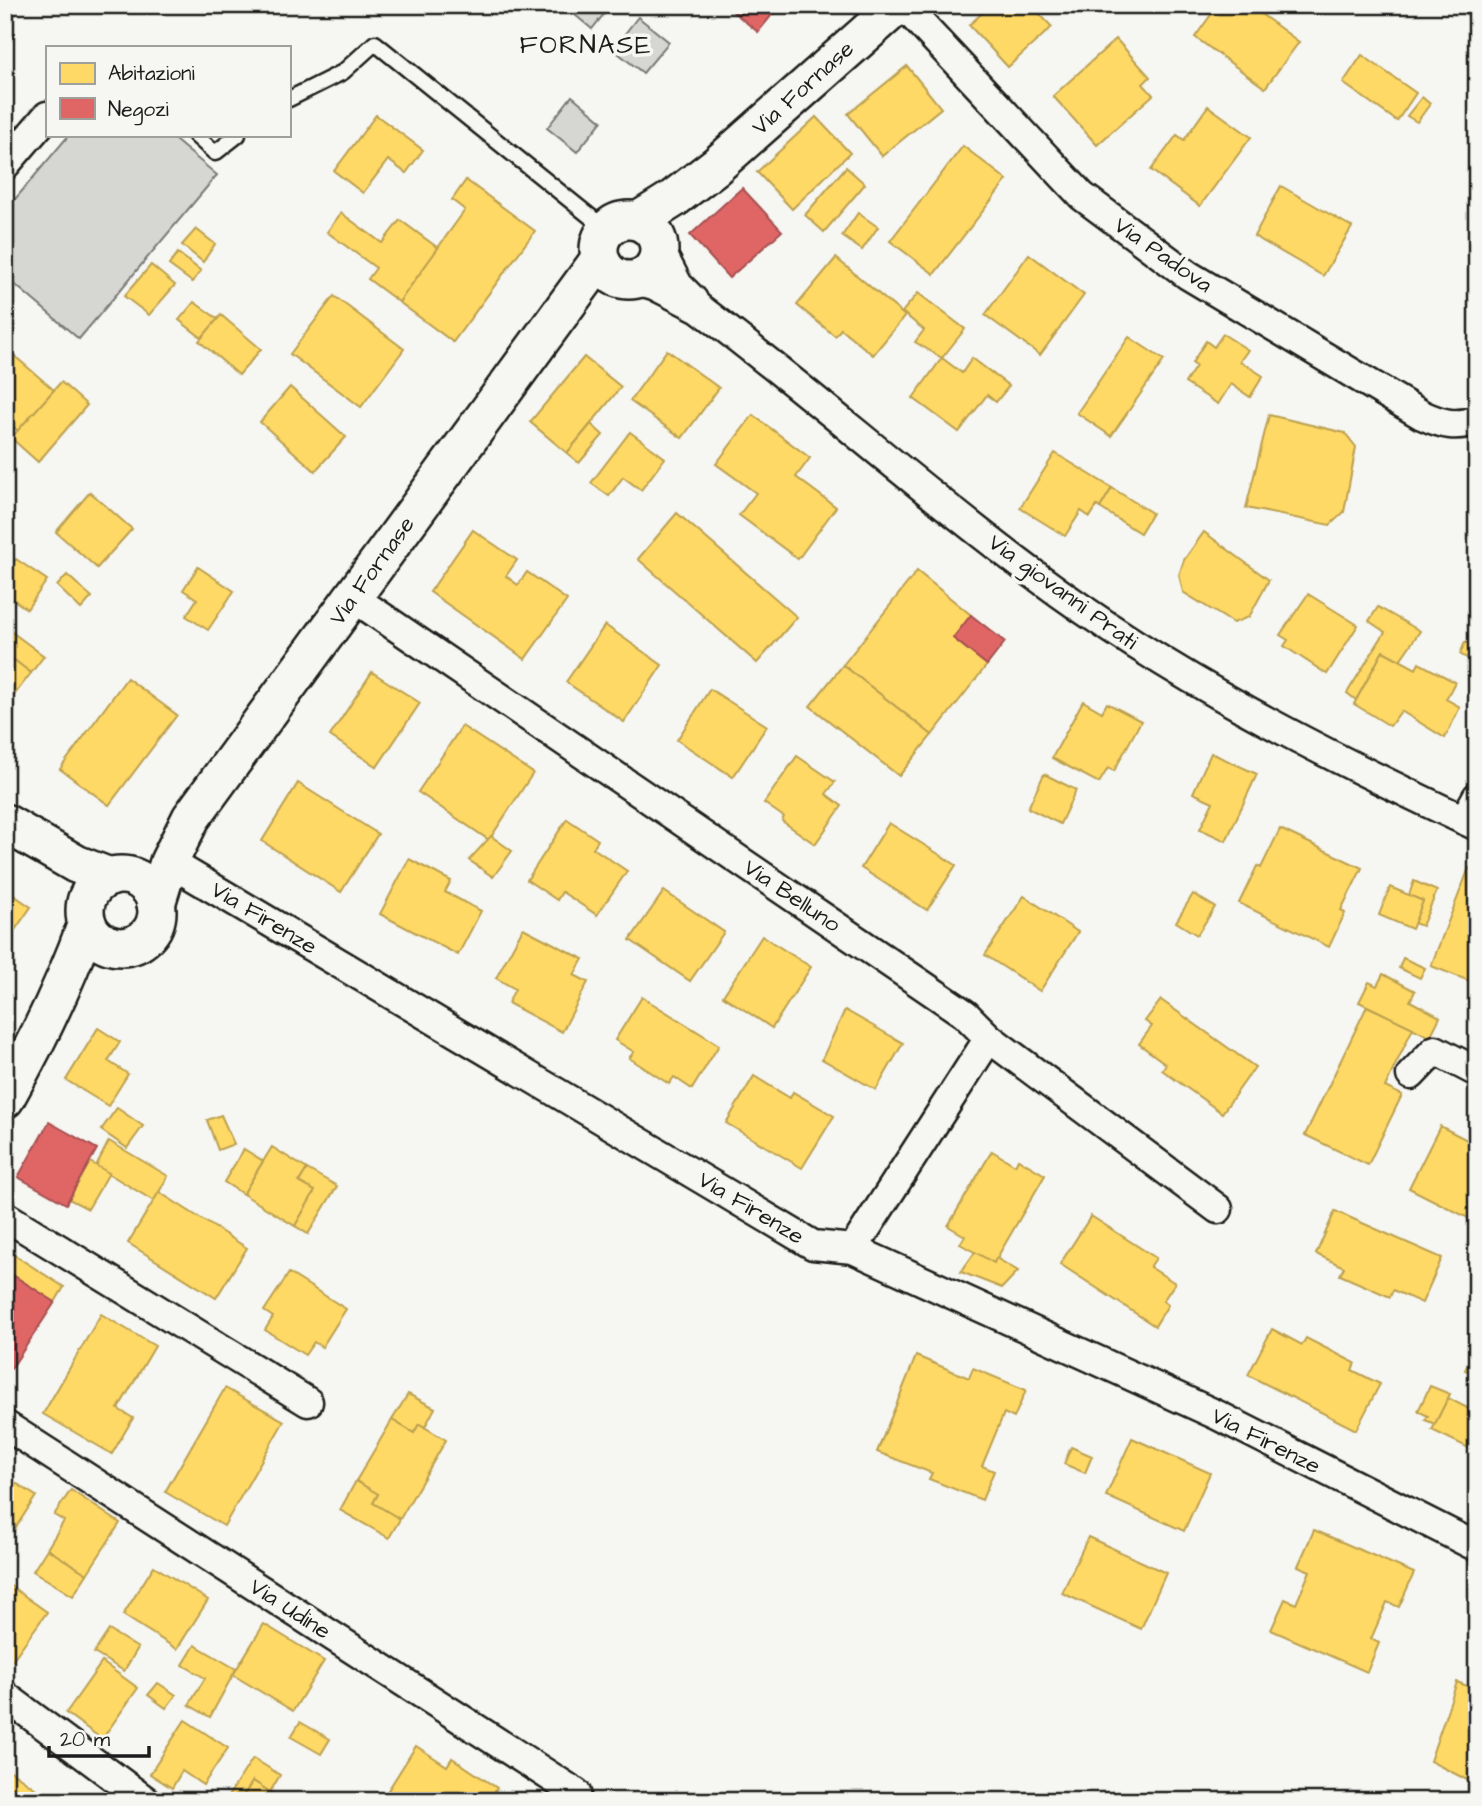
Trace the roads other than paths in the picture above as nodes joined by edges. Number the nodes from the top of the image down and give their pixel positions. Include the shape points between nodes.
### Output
1 (894, 7) edge
2 (290, 98) edge
3 (46, 117) edge
4 (196, 136) edge
5 (237, 136) edge
6 (5, 165) edge
7 (631, 251) junction
8 (1477, 420) edge
9 (354, 598) junction
10 (1473, 814) edge
11 (191, 818) junction
12 (15, 830) edge
13 (169, 862) junction
14 (116, 876) junction
15 (156, 904) junction
16 (86, 917) junction
17 (123, 947) junction
18 (41, 1034) junction
19 (989, 1038) junction
20 (1477, 1072) edge
21 (1411, 1075) dead end
22 (5, 1099) edge
23 (1218, 1209) dead end
24 (5, 1216) edge
25 (853, 1249) junction
26 (308, 1402) dead end
27 (5, 1425) edge
28 (1477, 1548) edge
29 (5, 1696) edge
30 (576, 1793) dead end
31 (146, 1801) edge

1 - 7 street, Via Fornase via 716,166 678,209
1 - 8 street, Via Padova via 1082,196 1188,275 1422,415 1458,426
2 - 7 lane via 343,72 374,43
3 - 6 street
4 - 5 lane via 215,153
7 - 9 street, Via Fornase via 552,325
7 - 10 street, Via giovanni Prati via 654,285 699,307 1036,576 1132,643 1284,732
9 - 11 street, Via Fornase
9 - 19 street, Via Belluno via 965,1014
11 - 13 street, Via Fornase
11 - 14 street, Via Fornase via 141,863
12 - 14 street via 76,864
12 - 16 street via 74,889
13 - 15 street, Via Fornase
13 - 25 street, Via Firenze via 813,1245
14 - 15 street via 143,883
14 - 16 street, Via Fornase via 91,891
15 - 17 street, Via Fornase via 156,916 145,937
16 - 17 street via 100,940
16 - 18 street, Via Fornase via 73,963
17 - 18 street, Via Fornase
18 - 22 street, Via Fornase
19 - 23 street, Via Belluno
19 - 25 street
20 - 21 street via 1436,1050
24 - 26 street
25 - 28 street, Via Firenze via 1216,1415
27 - 30 street, Via Udine
29 - 31 street

